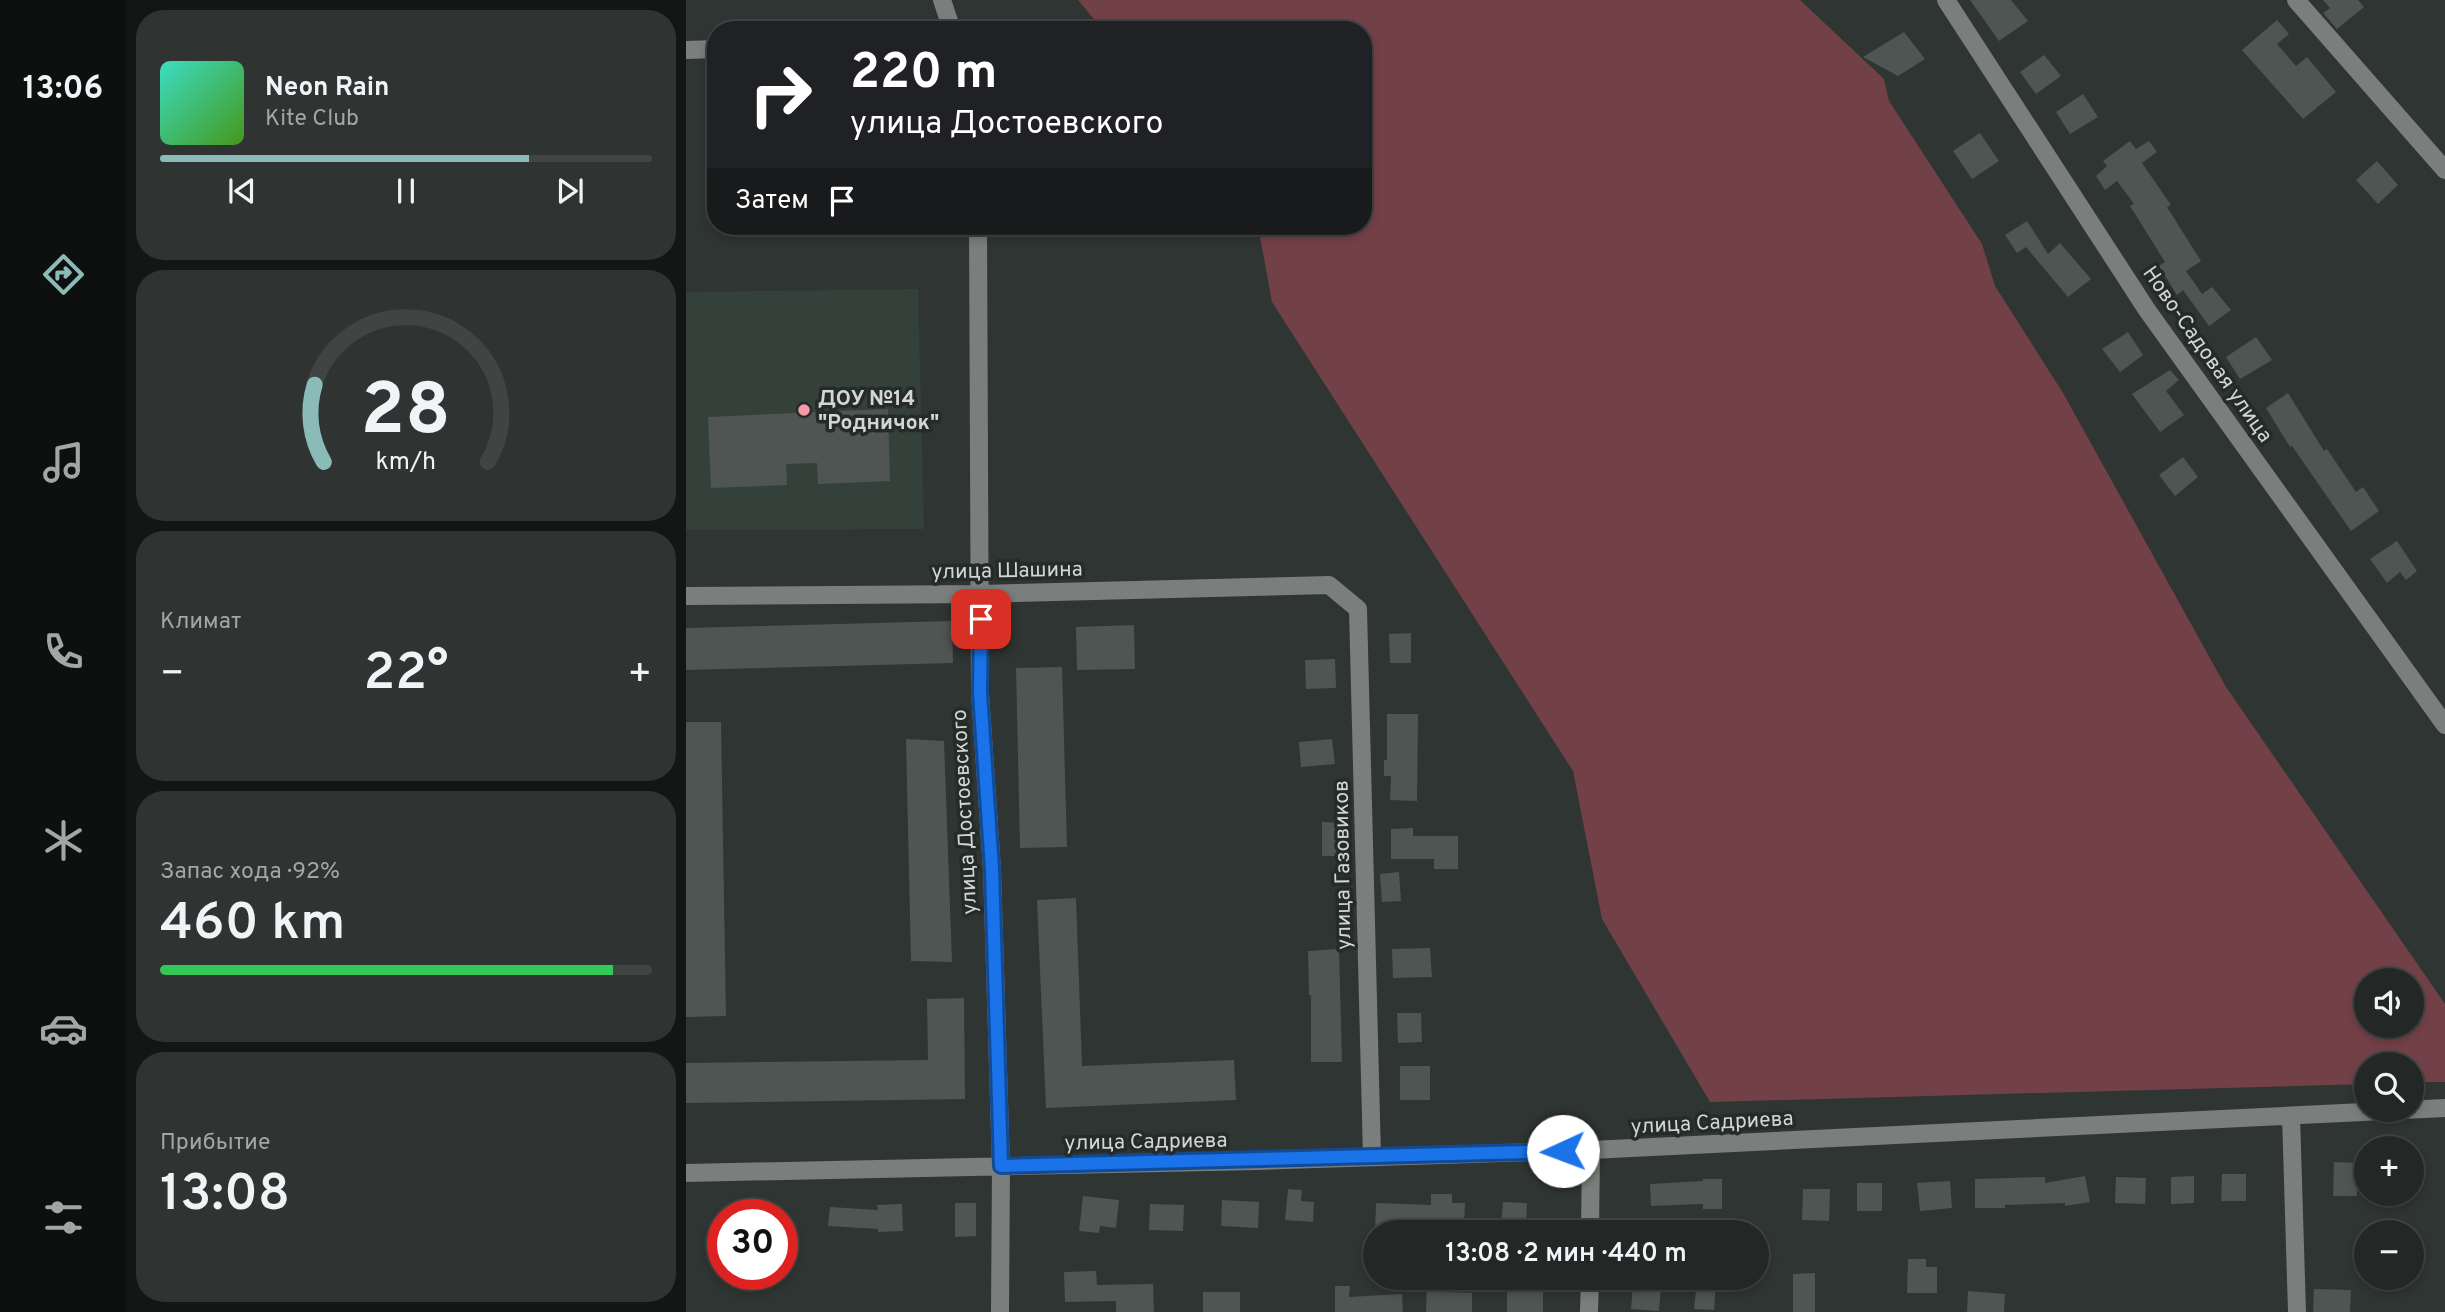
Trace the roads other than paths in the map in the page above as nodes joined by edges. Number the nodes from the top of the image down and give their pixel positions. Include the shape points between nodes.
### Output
1 (943, 0) edge
2 (1946, 0) edge
3 (2296, 0) edge
4 (949, 21) edge
5 (707, 49) edge
6 (686, 50) edge
7 (2445, 170) edge
8 (978, 235) edge
9 (1329, 585) joint
10 (981, 594) junction
11 (686, 596) edge
12 (2445, 725) edge
13 (2445, 1108) edge
14 (2291, 1116) junction
15 (1591, 1150) junction
16 (1372, 1157) junction
17 (1001, 1166) junction
18 (686, 1173) edge
19 (1590, 1220) edge
20 (1590, 1290) edge
21 (1000, 1312) edge
22 (1589, 1312) edge
23 (2297, 1312) edge

1 - 4 street
2 - 12 street, Ново-Садовая улица via 2147,310
3 - 7 street
5 - 6 street
8 - 10 street, улица Достоевского
9 - 10 street, улица Шашина
9 - 16 street, улица Газовиков via 1358,609
10 - 11 street, улица Шашина
10 - 17 street, улица Достоевского via 980,693 992,869
13 - 14 street, улица Садриева
14 - 15 street, улица Садриева
14 - 23 street
15 - 16 street, улица Садриева
15 - 19 street
16 - 17 street, улица Садриева
17 - 18 street, улица Садриева
17 - 21 street, улица Достоевского
20 - 22 street

